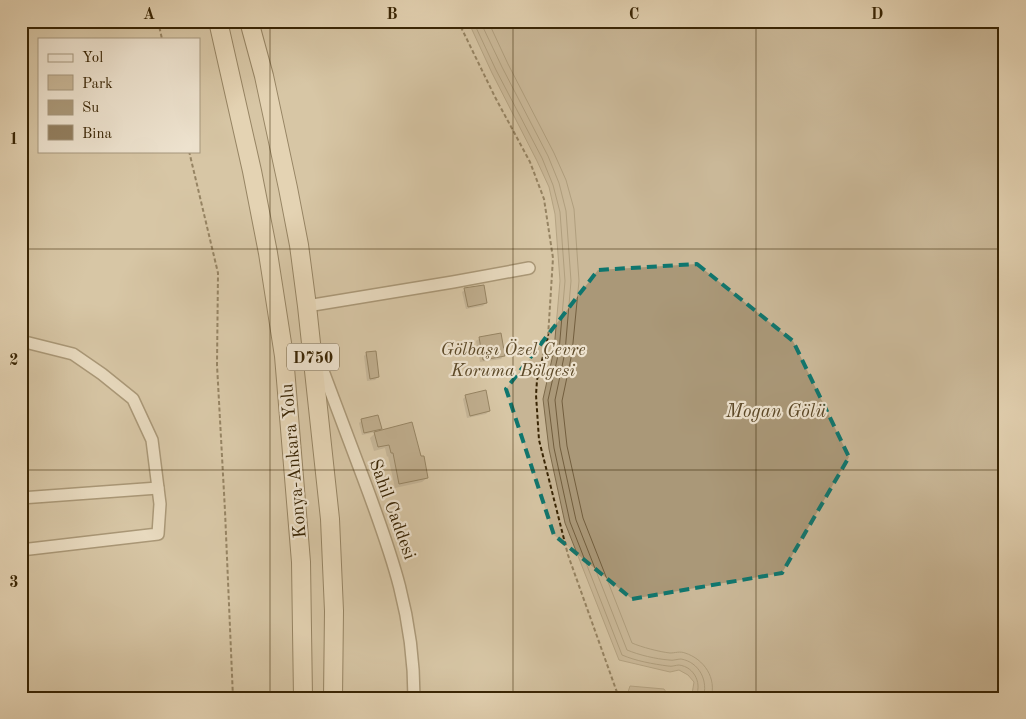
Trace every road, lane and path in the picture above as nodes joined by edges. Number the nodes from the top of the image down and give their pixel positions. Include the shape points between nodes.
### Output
1 (158, 21) edge
2 (218, 21) edge
3 (249, 21) edge
4 (458, 21) edge
5 (162, 38) edge
6 (189, 152) edge
7 (529, 268) dead end
8 (307, 306) junction
9 (312, 339) junction
10 (21, 341) edge
11 (158, 488) junction
12 (21, 498) edge
13 (21, 550) edge
14 (233, 698) edge
15 (303, 698) edge
16 (334, 698) edge
17 (414, 698) edge
18 (619, 698) edge

1 - 5 path
2 - 15 highway, Konya-Ankara Yolu / D750 via 252,171 284,356 301,562
3 - 8 highway, D750 via 288,188
4 - 18 path via 530,162 544,199 553,258 548,337 537,380 539,440 568,555
6 - 14 path via 218,273 216,364
7 - 8 street
8 - 9 highway, D750
9 - 16 highway, D750 via 330,519
9 - 17 street, Sahil Caddesi via 396,572 412,642
10 - 11 street via 73,354 133,399 152,440
11 - 12 street
11 - 13 street via 158,534

